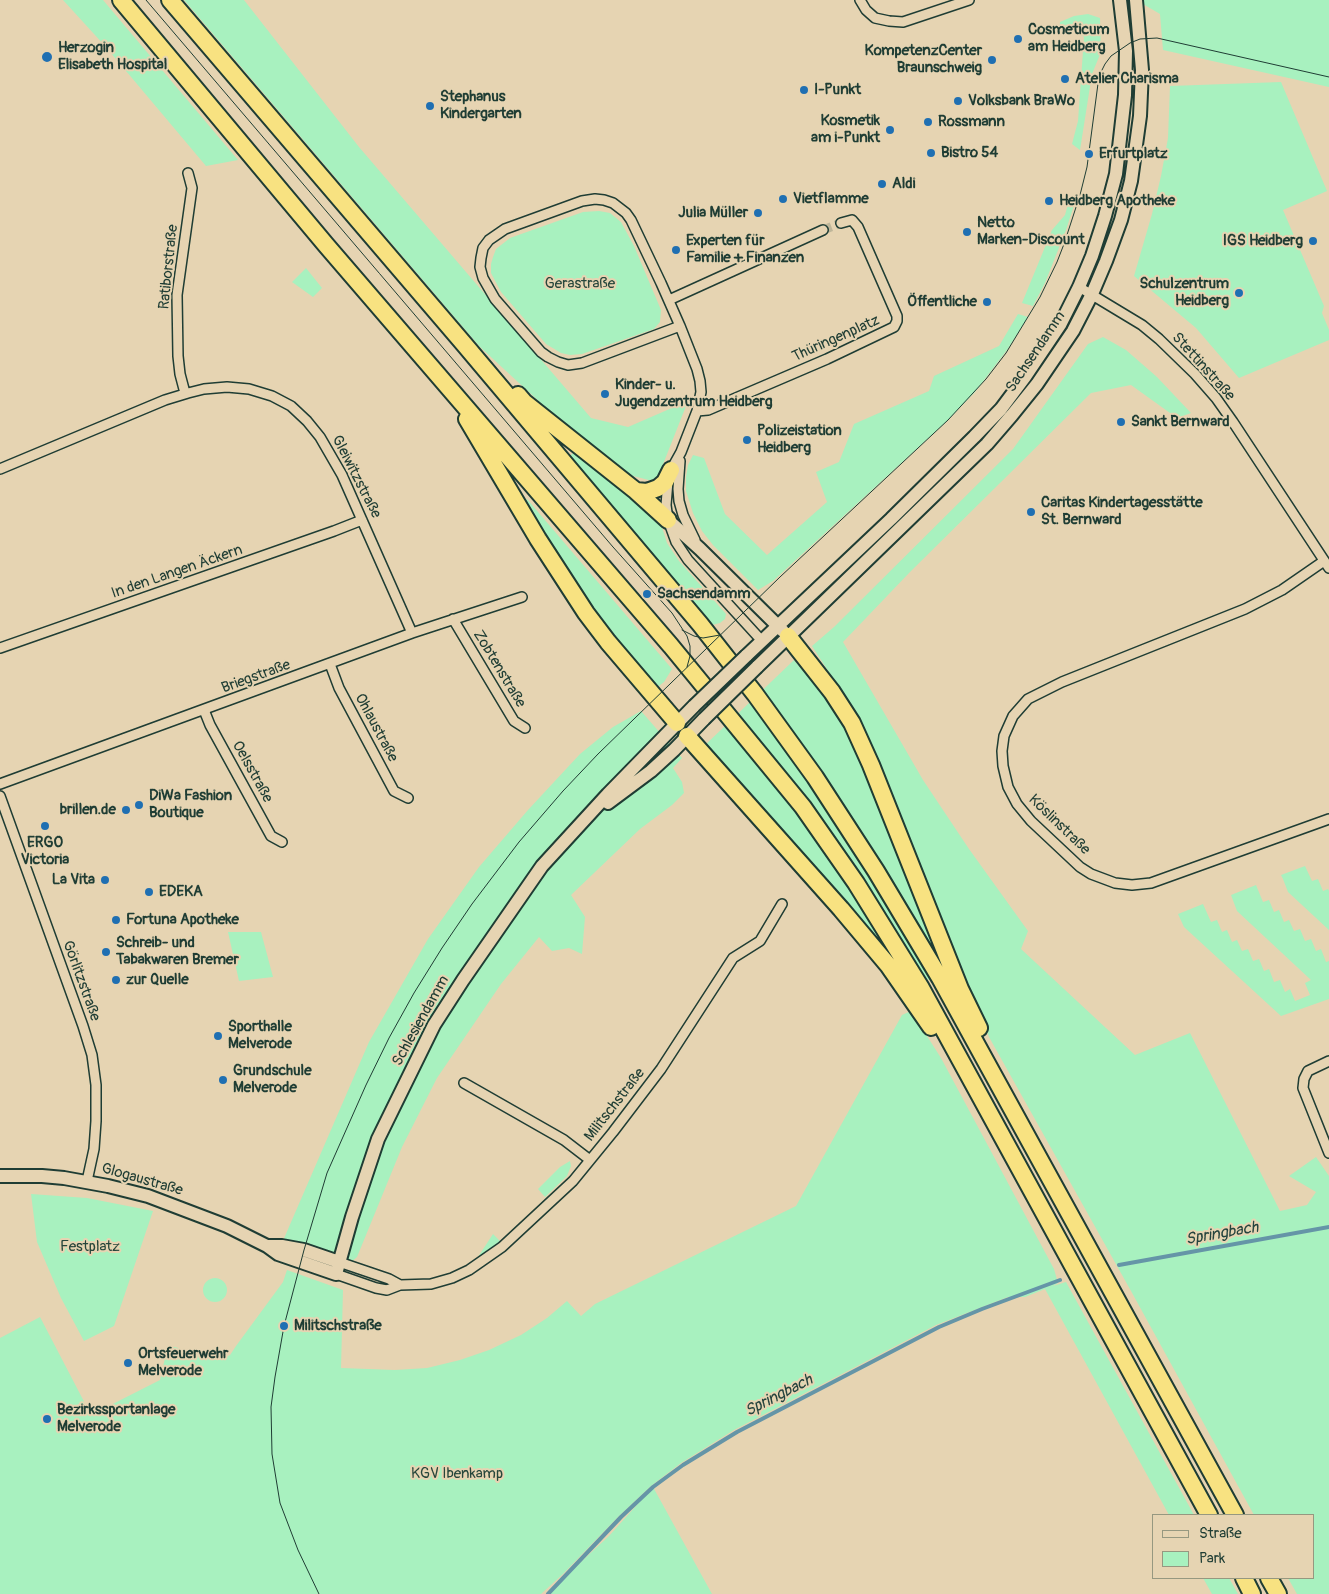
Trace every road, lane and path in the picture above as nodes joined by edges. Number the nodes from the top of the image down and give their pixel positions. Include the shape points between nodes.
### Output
1 (121, 0) edge
2 (170, 0) edge
3 (860, 0) edge
4 (969, 0) edge
5 (1120, 0) edge
6 (1136, 0) edge
7 (188, 173) dead end
8 (841, 223) tunnel mouth
9 (823, 230) tunnel mouth
10 (1079, 287) junction
11 (1092, 294) junction
12 (669, 300) junction
13 (680, 326) junction
14 (464, 344) junction
15 (452, 391) junction
16 (185, 393) junction
17 (697, 411) junction
18 (681, 452) junction
19 (0, 469) edge
20 (671, 470) junction
21 (636, 491) junction
22 (362, 520) junction
23 (668, 520) junction
24 (700, 549) junction
25 (1326, 564) edge
26 (522, 597) dead end
27 (453, 619) junction
28 (783, 631) junction
29 (412, 633) junction
30 (762, 641) junction
31 (0, 648) edge
32 (772, 652) junction
33 (330, 664) junction
34 (204, 710) junction
35 (525, 728) dead end
36 (682, 730) junction
37 (0, 784) edge
38 (0, 796) edge
39 (408, 798) dead end
40 (1329, 819) edge
41 (282, 842) dead end
42 (782, 904) dead end
43 (1329, 1061) edge
44 (961, 1063) junction
45 (996, 1077) junction
46 (464, 1082) dead end
47 (1329, 1152) edge
48 (590, 1160) junction
49 (0, 1176) edge
50 (87, 1182) junction
51 (338, 1268) junction
52 (1208, 1514) edge
53 (1234, 1514) edge
54 (1244, 1579) edge
55 (1270, 1579) edge
56 (1252, 1594) edge
57 (1278, 1594) edge

1 - 15 highway
2 - 14 highway
3 - 4 street via 875,18 903,22
5 - 10 street, Sachsendamm via 1126,51 1125,96 1116,174 1098,238
6 - 11 street, Sachsendamm via 1142,70 1134,164 1121,220
7 - 16 street, Ratiborstraße via 192,188 177,296 178,356
8 - 17 street, Thüringenplatz via 852,220 858,227 897,316 894,327 708,410
9 - 12 street
10 - 11 street, Stettinstraße
10 - 28 street, Sachsendamm via 1060,324 1001,409
11 - 25 street, Stettinstraße via 1159,338 1216,398
11 - 28 street, Sachsendamm via 1037,384 987,444
12 - 13 street
12 - 13 street via 631,220 620,207 604,200 582,201 505,229 483,248 480,267 495,299 541,352 558,362 568,365 582,363
13 - 17 street via 700,381
14 - 21 highway via 497,372 524,402
14 - 45 highway via 700,624 810,769 876,871
15 - 36 highway via 538,539 586,613
15 - 44 highway via 671,646 803,807 921,988
16 - 19 street, Gleiwitzstraße
16 - 22 street, Gleiwitzstraße via 227,387 248,389 291,406 320,437
17 - 18 street
18 - 20 street
18 - 24 street via 679,501 688,529
20 - 21 highway via 658,488
20 - 23 street via 666,496
21 - 23 highway
22 - 29 street, Gleiwitzstraße
22 - 31 street, In den Langen Äckern
23 - 24 street
23 - 30 street via 676,542 688,560
24 - 28 street
25 - 40 street, Köslinstraße via 1252,606 1062,682 1028,699 1012,716 1002,751 1008,786 1031,821 1080,867 1115,883 1151,883
26 - 27 street, Briegstraße
27 - 29 street, Briegstraße
27 - 35 street, Zobtenstraße via 514,721
28 - 30 street, Sachsendamm
28 - 32 street, Sachsendamm
28 - 45 highway via 832,692 862,743 960,989 980,1029
29 - 33 street, Briegstraße
30 - 32 street
30 - 36 street, Sachsendamm, bridge via 694,706
32 - 36 street, Sachsendamm, bridge via 704,719
33 - 34 street, Briegstraße
33 - 39 street, Ohlaustraße via 339,688 394,791
34 - 37 street, Briegstraße
34 - 41 street, Oelsstraße via 271,836
36 - 44 highway via 888,965
36 - 51 street, Schlesiendamm via 651,771 590,815 542,866 434,1025 378,1139
38 - 50 street, Görlitzstraße via 90,1048 97,1101 94,1148
42 - 48 street, Militschstraße via 760,941 733,958 661,1069
43 - 47 street via 1308,1071 1303,1088
44 - 52 highway
45 - 53 highway
46 - 48 street via 564,1140
48 - 51 street, Militschstraße via 573,1181 502,1247 460,1275 443,1281 400,1285 389,1279
49 - 50 street, Glogaustraße via 42,1176
50 - 51 street, Glogaustraße via 174,1205 267,1246 304,1250
54 - 56 highway
55 - 57 highway

